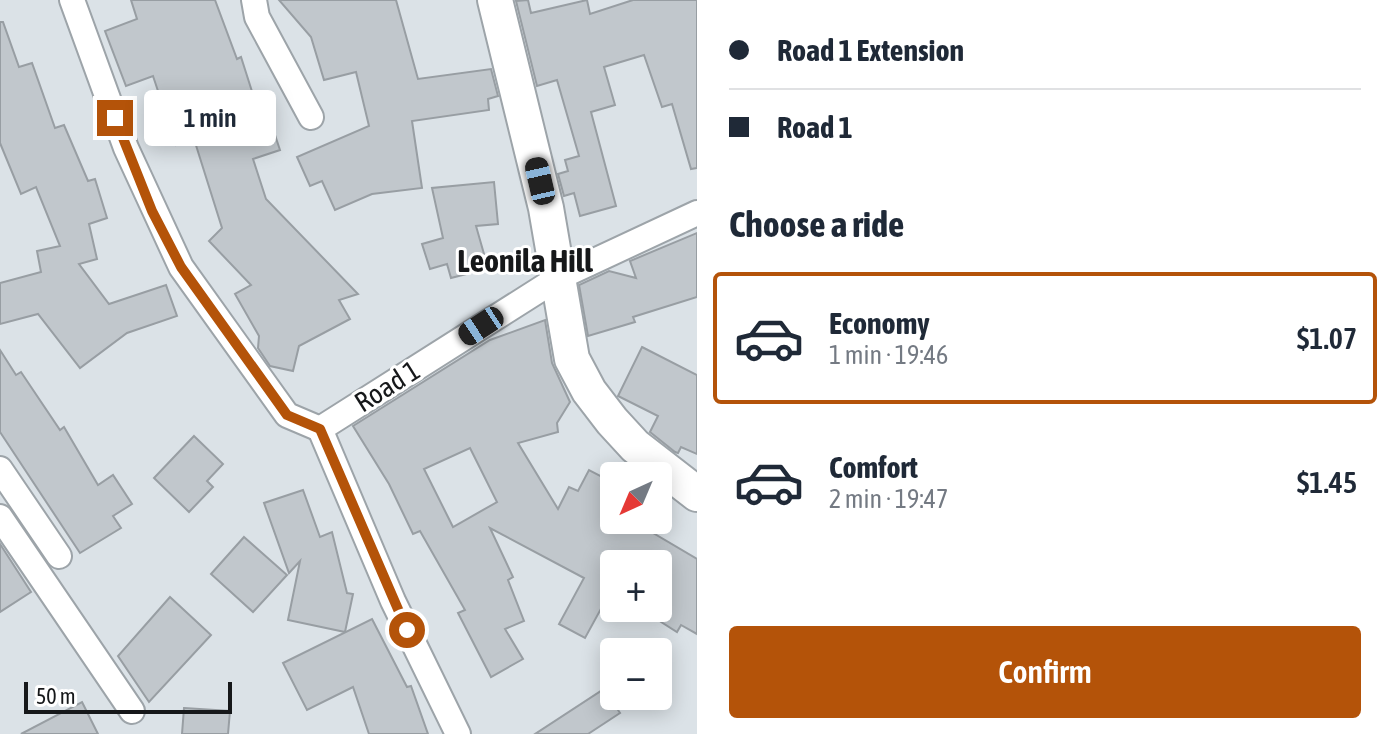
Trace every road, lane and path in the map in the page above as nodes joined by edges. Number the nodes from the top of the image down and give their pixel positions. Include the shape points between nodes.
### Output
1 (72, 0) edge
2 (254, 0) edge
3 (495, 0) edge
4 (311, 117) dead end
5 (697, 213) edge
6 (558, 278) junction
7 (320, 429) junction
8 (0, 469) edge
9 (697, 494) edge
10 (0, 517) edge
11 (59, 556) dead end
12 (132, 711) dead end
13 (458, 734) edge

1 - 7 street via 126,148 181,267 287,415
2 - 4 street via 257,17
3 - 6 street
5 - 6 street, Road 1
6 - 7 street, Road 1
6 - 9 street via 572,359 589,391 635,446
7 - 13 street via 393,601
8 - 11 street
10 - 12 street

